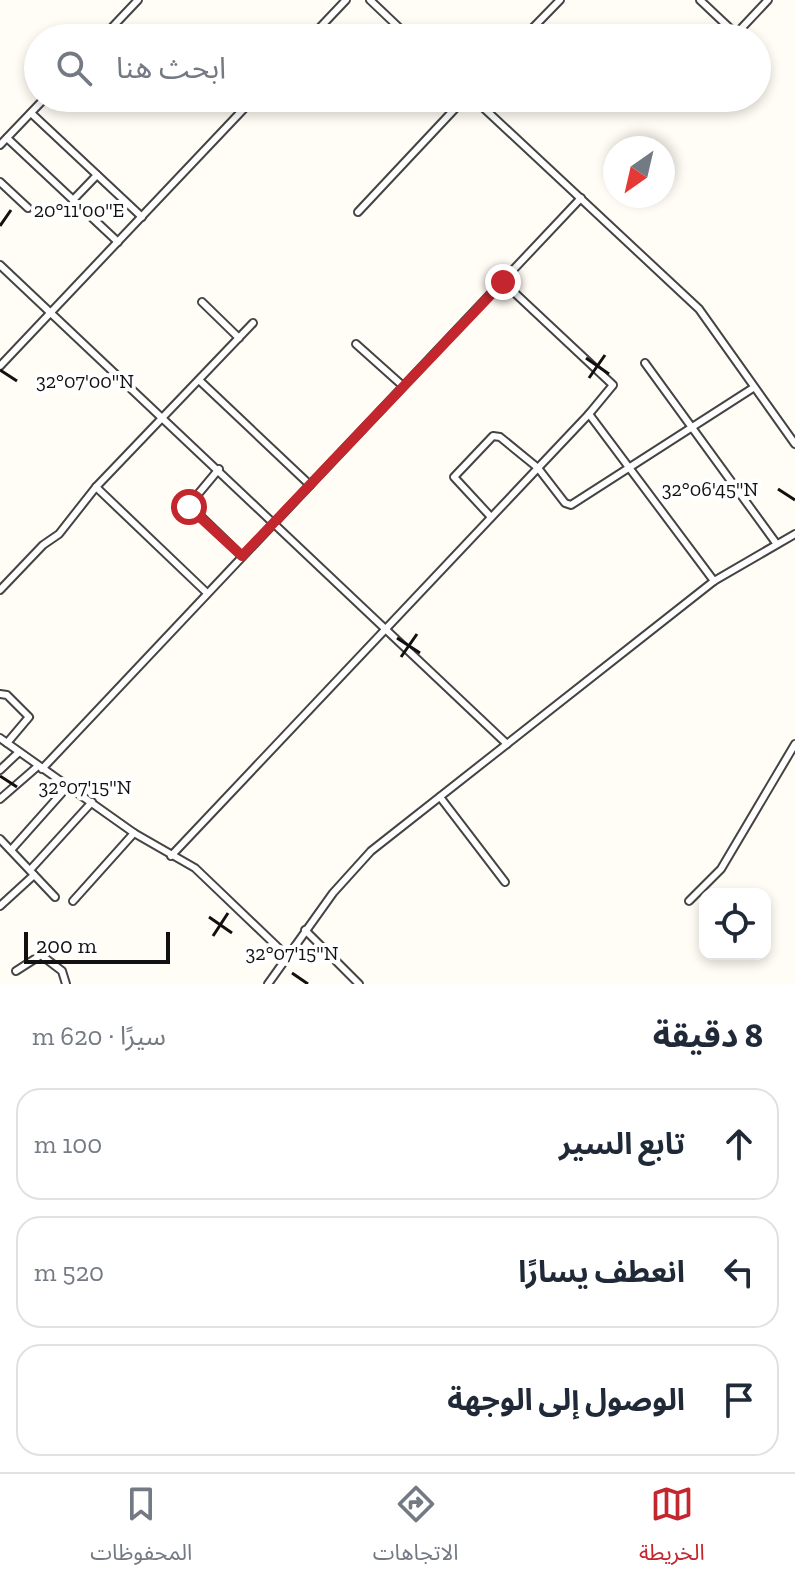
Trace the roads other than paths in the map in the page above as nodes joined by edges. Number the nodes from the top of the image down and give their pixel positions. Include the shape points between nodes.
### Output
1 (138, 0) edge
2 (346, 0) edge
3 (370, 0) edge
4 (560, 0) edge
5 (700, 0) edge
6 (768, 0) edge
7 (115, 24) edge
8 (323, 24) edge
9 (395, 24) edge
10 (537, 24) edge
11 (725, 24) edge
12 (745, 24) edge
13 (241, 112) edge
14 (452, 112) edge
15 (488, 112) edge
16 (31, 113) joint
17 (7, 138) junction
18 (0, 145) edge
19 (97, 175) junction
20 (0, 182) edge
21 (581, 198) junction
22 (73, 200) junction
23 (28, 208) dead end
24 (358, 212) dead end
25 (142, 217) junction
26 (118, 242) junction
27 (0, 265) edge
28 (503, 282) junction
29 (202, 302) dead end
30 (50, 314) junction
31 (253, 323) dead end
32 (239, 338) junction
33 (356, 344) dead end
34 (645, 363) dead end
35 (0, 366) edge
36 (199, 380) junction
37 (403, 386) junction
38 (753, 388) junction
39 (589, 414) junction
40 (161, 418) junction
41 (692, 427) junction
42 (795, 444) edge
43 (630, 467) junction
44 (538, 468) junction
45 (219, 469) junction
46 (310, 485) junction
47 (96, 487) junction
48 (491, 517) junction
49 (275, 522) junction
50 (795, 534) edge
51 (776, 543) junction
52 (242, 556) junction
53 (714, 581) junction
54 (0, 590) edge
55 (207, 593) junction
56 (385, 630) junction
57 (0, 694) edge
58 (0, 738) edge
59 (7, 743) junction
60 (507, 744) junction
61 (795, 744) edge
62 (18, 753) junction
63 (40, 768) junction
64 (0, 770) edge
65 (68, 786) junction
66 (440, 797) junction
67 (0, 799) edge
68 (92, 802) junction
69 (134, 833) junction
70 (0, 839) edge
71 (11, 850) junction
72 (171, 856) junction
73 (32, 872) junction
74 (505, 882) dead end
75 (55, 897) dead end
76 (73, 901) dead end
77 (689, 901) dead end
78 (0, 906) edge
79 (305, 930) junction
80 (287, 956) junction
81 (16, 971) dead end
82 (66, 984) edge
83 (268, 984) edge
84 (359, 984) edge

1 - 7 street
2 - 8 street
3 - 9 street
4 - 10 street
5 - 11 street
6 - 12 street
13 - 25 street
14 - 24 street
15 - 21 street
16 - 17 street
16 - 19 street
17 - 18 street
17 - 22 street
19 - 22 street
19 - 25 street
20 - 23 street
21 - 28 street
21 - 38 street via 699,309
22 - 26 street
25 - 26 street
26 - 30 street
27 - 30 street
28 - 37 street
28 - 39 street via 613,385
29 - 32 street
30 - 35 street
30 - 40 street
31 - 32 street
32 - 36 street
33 - 37 street
34 - 41 street
36 - 40 street
36 - 46 street
37 - 46 street
38 - 41 street
38 - 42 street
39 - 43 street
39 - 44 street
40 - 45 street
40 - 47 street
41 - 43 street
41 - 51 street
43 - 44 street via 571,505
43 - 53 street
44 - 48 street
44 - 48 street via 495,435 455,475 456,483
45 - 49 street
45 - 52 street via 189,505
46 - 49 street
47 - 54 street via 59,534
47 - 55 street
48 - 56 street
49 - 52 street
49 - 56 street
50 - 51 street
51 - 53 street
52 - 55 street
53 - 60 street
55 - 63 street
56 - 60 street
56 - 72 street
57 - 59 street via 29,717
58 - 59 street
59 - 62 street
60 - 66 street
61 - 77 street via 721,869
62 - 63 street
62 - 64 street
63 - 65 street
63 - 67 street
65 - 68 street
65 - 71 street
66 - 74 street
66 - 79 street via 363,858
68 - 69 street
68 - 73 street
69 - 72 street
69 - 76 street
70 - 71 street
71 - 73 street
72 - 80 street via 195,868
73 - 75 street
73 - 78 street
79 - 80 street
79 - 84 street
80 - 83 street
81 - 82 street via 41,955 62,971

